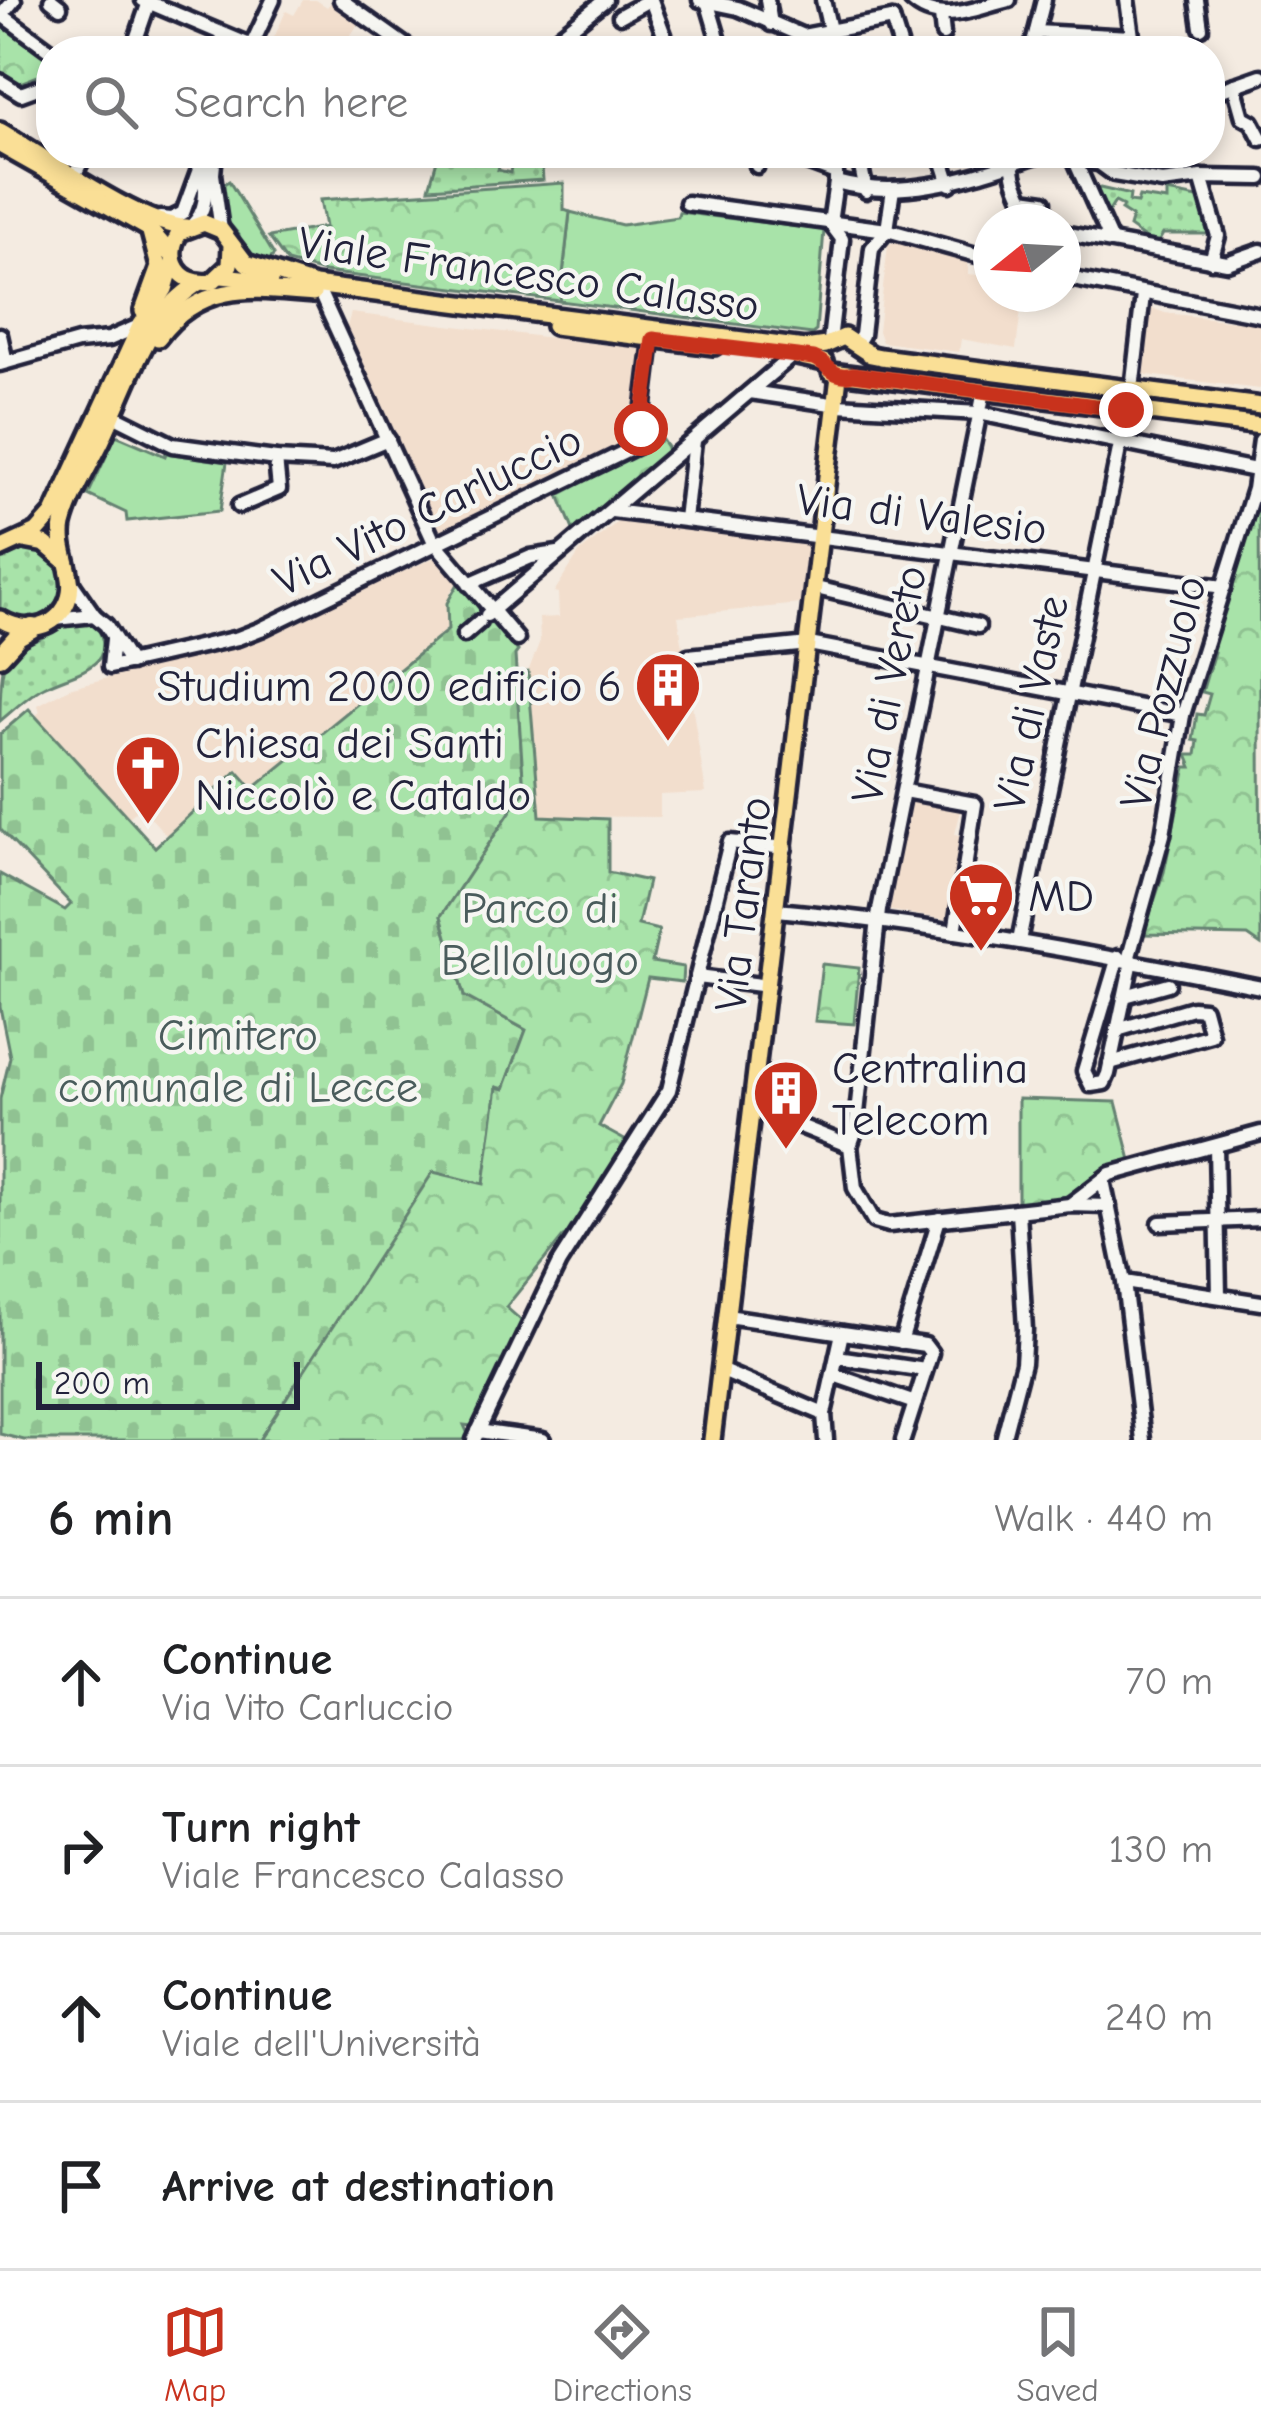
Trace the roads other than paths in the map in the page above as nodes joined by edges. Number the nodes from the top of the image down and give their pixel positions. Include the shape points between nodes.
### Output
1 (14, 0) edge
2 (275, 0) edge
3 (341, 0) edge
4 (605, 0) edge
5 (650, 0) edge
6 (767, 0) edge
7 (823, 0) edge
8 (909, 0) edge
9 (1009, 0) edge
10 (1044, 0) edge
11 (1127, 0) edge
12 (1197, 0) edge
13 (153, 2) edge
14 (713, 2) edge
15 (965, 5) edge
16 (1, 16) edge
17 (620, 16) dead end
18 (941, 16) junction
19 (892, 19) junction
20 (771, 24) junction
21 (1201, 28) dead end
22 (832, 30) junction
23 (1036, 32) junction
24 (943, 34) dead end
25 (138, 36) edge
26 (225, 36) edge
27 (259, 36) edge
28 (392, 36) edge
29 (560, 36) edge
30 (662, 36) edge
31 (719, 36) edge
32 (802, 36) joint
33 (833, 36) edge
34 (897, 36) edge
35 (1035, 36) edge
36 (1068, 36) edge
37 (1131, 36) edge
38 (36, 40) edge
39 (1261, 76) edge
40 (0, 81) edge
41 (1234, 86) junction
42 (36, 88) edge
43 (1225, 89) edge
44 (0, 130) edge
45 (1261, 140) edge
46 (0, 145) edge
47 (36, 151) edge
48 (36, 166) edge
49 (40, 168) edge
50 (65, 168) edge
51 (78, 168) edge
52 (200, 168) edge
53 (205, 168) edge
54 (214, 168) edge
55 (829, 168) edge
56 (861, 168) edge
57 (945, 168) edge
58 (988, 168) edge
59 (1014, 168) edge
60 (1078, 168) edge
61 (1105, 168) edge
62 (75, 174) junction
63 (1202, 177) junction
64 (1261, 178) edge
65 (836, 182) junction
66 (950, 184) junction
67 (893, 189) junction
68 (866, 190) junction
69 (687, 203) dead end
70 (1044, 204) edge
71 (134, 209) junction
72 (830, 223) junction
73 (189, 226) junction
74 (859, 226) junction
75 (149, 230) junction
76 (887, 230) junction
77 (1081, 236) edge
78 (226, 238) junction
79 (842, 239) junction
80 (1111, 241) junction
81 (872, 248) junction
82 (1261, 251) edge
83 (973, 254) edge
84 (172, 258) junction
85 (1211, 261) junction
86 (1081, 281) edge
87 (212, 284) junction
88 (317, 294) junction
89 (1143, 295) junction
90 (1261, 315) edge
91 (140, 326) junction
92 (653, 334) junction
93 (0, 335) edge
94 (859, 345) junction
95 (827, 350) junction
96 (793, 355) junction
97 (3, 363) edge
98 (846, 375) junction
99 (1132, 389) junction
100 (984, 391) junction
101 (750, 392) junction
102 (838, 405) junction
103 (1261, 406) edge
104 (1126, 410) junction
105 (979, 413) junction
106 (113, 415) junction
107 (1261, 426) edge
108 (388, 440) junction
109 (694, 440) junction
110 (1261, 440) edge
111 (1120, 445) junction
112 (276, 459) junction
113 (1259, 470) edge
114 (239, 506) dead end
115 (612, 511) junction
116 (685, 519) junction
117 (823, 537) junction
118 (24, 540) junction
119 (438, 546) junction
120 (0, 550) edge
121 (562, 552) junction
122 (951, 553) junction
123 (64, 560) junction
124 (1094, 571) junction
125 (71, 582) junction
126 (469, 584) junction
127 (1224, 586) junction
128 (816, 588) junction
129 (94, 615) junction
130 (486, 616) junction
131 (939, 617) junction
132 (0, 619) edge
133 (55, 619) junction
134 (978, 626) dead end
135 (32, 628) junction
136 (464, 635) dead end
137 (113, 639) junction
138 (517, 640) dead end
139 (809, 644) junction
140 (0, 656) edge
141 (688, 656) dead end
142 (130, 663) junction
143 (928, 666) junction
144 (1068, 695) junction
145 (1183, 715) junction
146 (904, 791) junction
147 (785, 848) junction
148 (777, 910) junction
149 (878, 920) junction
150 (955, 932) junction
151 (1018, 940) junction
152 (1126, 959) junction
153 (697, 976) junction
154 (768, 986) junction
155 (1261, 987) edge
156 (1125, 996) junction
157 (1168, 1015) junction
158 (1117, 1030) junction
159 (1181, 1043) junction
160 (1110, 1063) junction
161 (753, 1107) junction
162 (1261, 1132) edge
163 (850, 1146) junction
164 (1216, 1146) junction
165 (1103, 1180) junction
166 (1070, 1205) junction
167 (1109, 1206) junction
168 (1018, 1211) junction
169 (1261, 1219) edge
170 (939, 1220) junction
171 (1218, 1220) junction
172 (1160, 1223) dead end
173 (1124, 1282) junction
174 (1219, 1295) junction
175 (1261, 1303) edge
176 (727, 1316) junction
177 (842, 1333) junction
178 (901, 1342) junction
179 (837, 1357) junction
180 (720, 1370) junction
181 (926, 1370) junction
182 (834, 1375) junction
183 (915, 1403) junction
184 (824, 1414) junction
185 (476, 1435) edge
186 (543, 1440) edge
187 (712, 1440) edge
188 (826, 1440) edge
189 (903, 1440) edge
190 (1003, 1440) edge
191 (1143, 1440) edge

1 - 16 street
2 - 27 street
3 - 28 street
4 - 29 street
5 - 17 street
5 - 30 street
6 - 20 street
7 - 22 street
8 - 18 street
8 - 19 street
9 - 15 street
10 - 23 street
11 - 37 street
12 - 21 street
13 - 25 street
13 - 26 street
14 - 20 street
14 - 31 street
15 - 18 street
16 - 38 street
18 - 24 street
19 - 22 street
19 - 34 street
20 - 32 street
22 - 32 street
22 - 33 street
23 - 35 street
23 - 36 street
39 - 41 street
40 - 42 street via 21,94
41 - 43 street
41 - 45 street
44 - 47 main road
46 - 48 main road
49 - 75 main road
50 - 62 main road
51 - 62 street
52 - 71 street via 183,213 161,218
53 - 73 street via 202,216
54 - 78 street
55 - 65 street
56 - 68 street
57 - 66 street
58 - 66 street
59 - 70 street via 1023,199
60 - 80 street
61 - 63 street via 1162,182
62 - 71 main road
63 - 64 street
63 - 85 street via 1218,236
65 - 68 street
65 - 72 street
66 - 67 street
67 - 68 street
67 - 76 street
69 - 72 street
71 - 73 main road
72 - 74 street
72 - 79 street
73 - 78 main road via 204,223
73 - 84 main road via 175,238
74 - 76 street
74 - 79 street
74 - 81 street
75 - 84 main road
75 - 91 main road via 159,267
76 - 81 street
76 - 83 street
77 - 80 street
78 - 87 main road via 232,259
78 - 92 main road, Viale Francesco Calasso via 254,267 314,285
79 - 95 street
80 - 85 street
81 - 94 street
82 - 85 street
84 - 87 main road via 179,274
84 - 91 main road via 165,290
86 - 89 street
87 - 88 main road, Viale Francesco Calasso
87 - 106 main road via 133,371
88 - 92 main road, Viale Francesco Calasso
88 - 108 street
89 - 90 street
89 - 99 street
91 - 97 street
91 - 118 main road via 53,514
92 - 95 main road, Viale Francesco Calasso
92 - 96 main road, Viale Francesco Calasso
92 - 119 street, Via Vito Carluccio via 639,445
93 - 97 street
94 - 95 main road via 844,337
94 - 98 main road, Via Taranto via 862,362
94 - 99 main road via 881,357
95 - 96 main road, Viale Francesco Calasso
95 - 98 main road
96 - 101 street
98 - 100 main road
98 - 102 main road, Via Taranto
99 - 103 main road
100 - 104 main road
100 - 105 street, Via di Vereto
101 - 102 street
101 - 109 street
102 - 105 street
102 - 117 main road, Via Taranto
104 - 107 main road
104 - 111 street, Via di Vaste
105 - 111 street
105 - 122 street, Via di Vereto
106 - 112 street via 173,445
106 - 123 main road via 64,523
108 - 112 street via 332,462
108 - 119 street
109 - 115 street
109 - 116 street
110 - 113 street, Via Pozzuolo
111 - 113 street
111 - 124 street, Via di Vaste
112 - 114 street via 279,489
113 - 127 street, Via Pozzuolo
115 - 116 street, Via di Valesio
115 - 121 street
116 - 117 street, Via di Valesio
117 - 122 street, Via di Valesio
117 - 128 main road, Via Taranto
118 - 120 main road
118 - 123 main road
119 - 126 street
119 - 142 street, Via Vito Carluccio via 238,638
121 - 126 street
121 - 130 street
122 - 124 street, Via di Valesio
122 - 131 street, Via di Vereto
123 - 125 main road
124 - 127 street, Via di Valesio
124 - 144 street, Via di Vaste
125 - 129 street
125 - 133 main road
126 - 130 street
127 - 145 street, Via Pozzuolo
128 - 131 street
128 - 139 main road, Via Taranto
129 - 133 street
129 - 137 street
130 - 136 street
130 - 138 street
131 - 134 street
131 - 143 street, Via di Vereto
132 - 135 main road
133 - 135 main road
135 - 140 highway
137 - 142 street
137 - 142 street, Via Vito Carluccio via 110,667
139 - 141 street
139 - 143 street
139 - 147 main road, Via Taranto
143 - 144 street
143 - 146 street, Via di Vereto
144 - 145 street
144 - 151 street, Via di Vaste
145 - 152 street, Via Pozzuolo via 1163,835
146 - 149 street, Via di Vereto
146 - 150 street via 975,804
147 - 148 main road, Via Taranto
147 - 153 street via 730,842
148 - 149 street
148 - 154 main road, Via Taranto
149 - 150 street
149 - 163 street, Via di Vereto
150 - 151 street
151 - 152 street
152 - 155 street
152 - 156 street, Via Pozzuolo
152 - 160 street, Via Pozzuolo via 1084,1071 1090,1085 1103,1083
153 - 154 street
153 - 185 street via 669,1090 559,1263
154 - 161 main road, Via Taranto
156 - 157 street via 1162,986
156 - 158 street, Via Pozzuolo
157 - 158 street
157 - 159 street
157 - 159 street via 1210,1010 1211,1035
158 - 160 street, Via Pozzuolo
159 - 160 street
161 - 163 street
161 - 176 main road, Via Taranto
162 - 164 street
163 - 170 street via 855,1188 874,1221
164 - 165 street
164 - 171 street
165 - 166 street
165 - 167 street
166 - 167 street
166 - 168 street
167 - 173 street
168 - 170 street
168 - 190 street via 1023,1363
169 - 171 street
170 - 178 street
171 - 172 street
171 - 174 street
173 - 174 street
173 - 191 street
174 - 175 street
176 - 177 street
176 - 180 main road, Via Taranto
177 - 178 street
177 - 179 street
178 - 181 street via 925,1345
179 - 181 street
179 - 182 street
180 - 184 street
180 - 187 main road, Via Taranto
181 - 183 street
182 - 183 street
182 - 184 street
183 - 189 street
184 - 188 street
185 - 186 street

